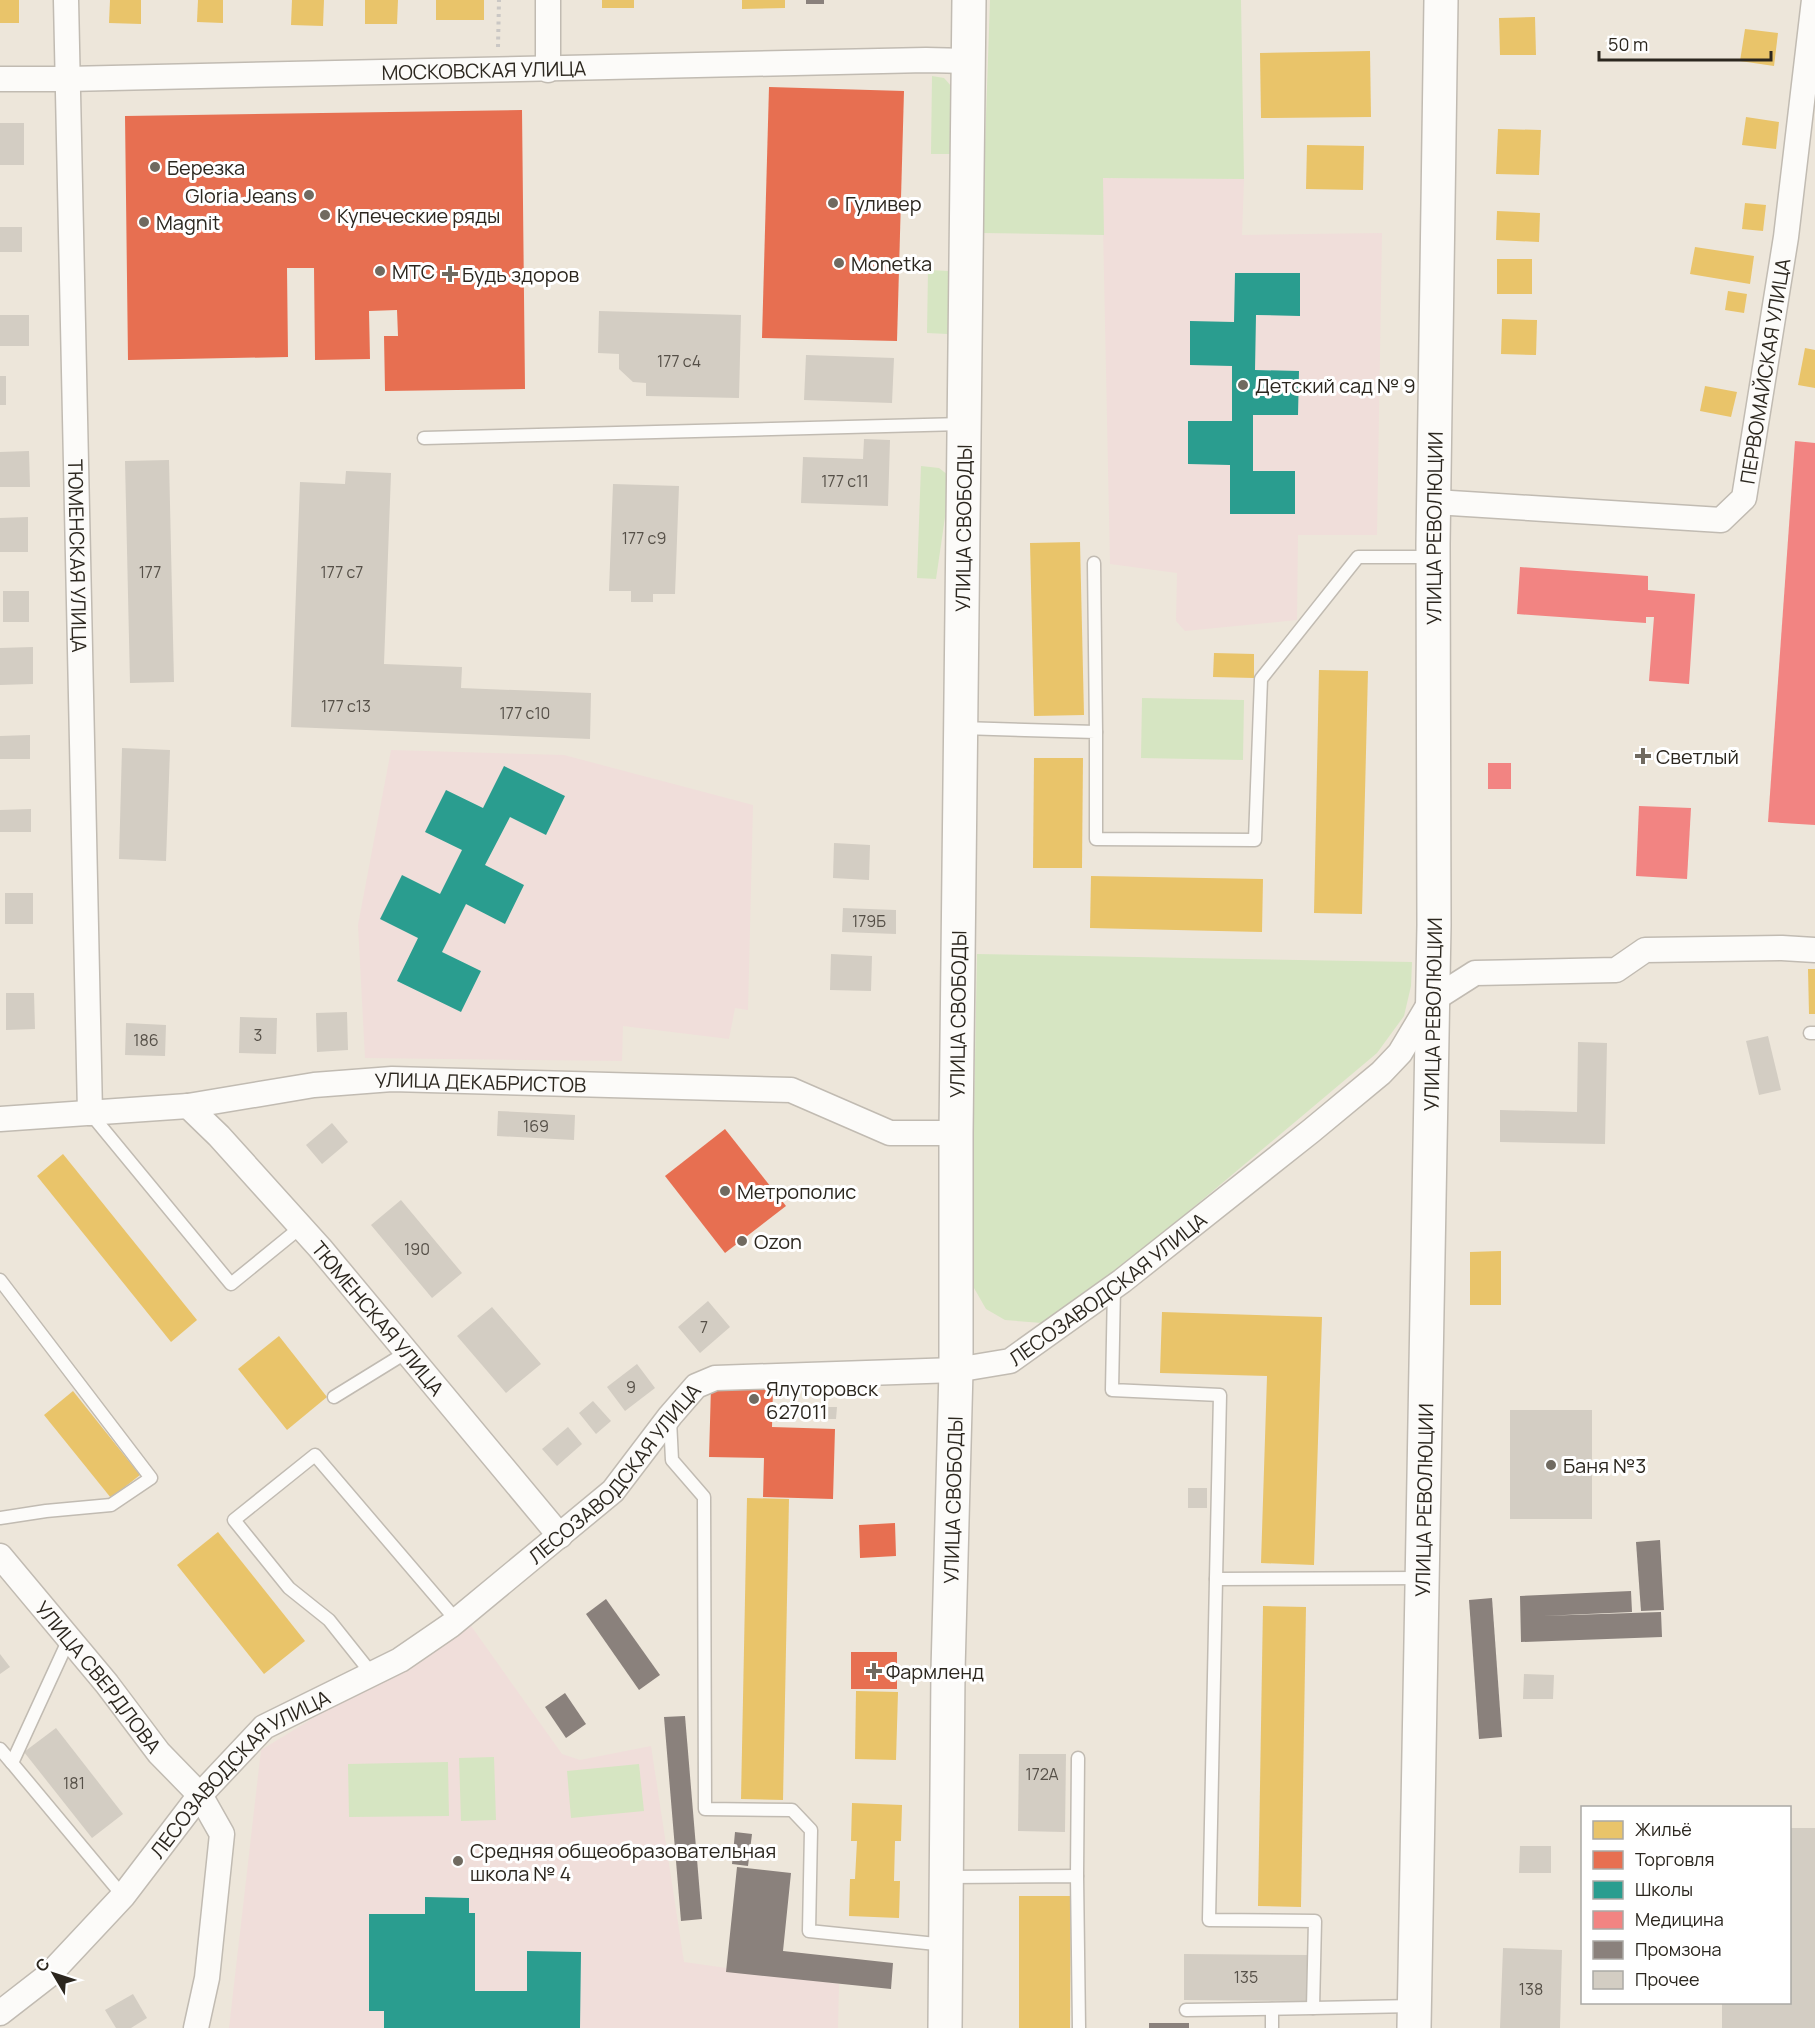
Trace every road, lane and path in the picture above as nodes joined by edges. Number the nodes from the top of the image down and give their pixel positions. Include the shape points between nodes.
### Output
1 (66, 0) edge
2 (499, 0) edge
3 (548, 0) edge
4 (969, 0) edge
5 (1441, 0) edge
6 (1814, 0) edge
7 (968, 61) junction
8 (548, 70) junction
9 (498, 71) junction
10 (0, 79) edge
11 (67, 79) junction
12 (964, 424) junction
13 (424, 438) dead end
14 (1435, 502) junction
15 (1433, 557) junction
16 (1094, 563) dead end
17 (960, 728) junction
18 (1096, 732) junction
19 (1815, 950) edge
20 (1431, 1001) junction
21 (188, 1106) junction
22 (90, 1113) junction
23 (0, 1119) edge
24 (956, 1133) junction
25 (301, 1227) junction
26 (0, 1280) edge
27 (1114, 1287) junction
28 (407, 1352) junction
29 (956, 1370) junction
30 (334, 1396) dead end
31 (670, 1416) junction
32 (0, 1518) edge
33 (560, 1536) junction
34 (0, 1556) edge
35 (1421, 1578) junction
36 (1216, 1579) junction
37 (457, 1620) junction
38 (69, 1639) junction
39 (372, 1674) junction
40 (0, 1749) edge
41 (1078, 1758) dead end
42 (12, 1764) junction
43 (200, 1795) junction
44 (1077, 1876) junction
45 (946, 1877) junction
46 (123, 1896) junction
47 (946, 1945) junction
48 (1313, 2008) junction
49 (1272, 2009) junction
50 (1185, 2010) dead end
51 (0, 2013) edge
52 (1414, 2017) edge
53 (196, 2028) edge
54 (945, 2028) edge
55 (1079, 2028) edge
56 (1272, 2028) edge

1 - 11 street, ТЮМЕНСКАЯ УЛИЦА
2 - 9 path
3 - 8 street
4 - 7 street, УЛИЦА СВОБОДЫ
5 - 14 street, УЛИЦА РЕВОЛЮЦИИ
6 - 14 street, ПЕРВОМАЙСКАЯ УЛИЦА via 1786,237 1744,498 1721,520
7 - 8 street, МОСКОВСКАЯ УЛИЦА
7 - 12 street, УЛИЦА СВОБОДЫ
8 - 9 street, МОСКОВСКАЯ УЛИЦА
9 - 11 street, МОСКОВСКАЯ УЛИЦА
10 - 11 street, МОСКОВСКАЯ УЛИЦА
11 - 22 street, ТЮМЕНСКАЯ УЛИЦА
12 - 13 lane
12 - 17 street, УЛИЦА СВОБОДЫ
14 - 15 street, УЛИЦА РЕВОЛЮЦИИ
15 - 18 lane via 1358,557 1261,679 1256,840 1096,839
15 - 20 street, УЛИЦА РЕВОЛЮЦИИ
16 - 18 lane
17 - 18 lane
17 - 24 street, УЛИЦА СВОБОДЫ
19 - 20 street, ЛЕСОЗАВОДСКАЯ УЛИЦА via 1645,950 1616,970 1476,973
20 - 27 street, ЛЕСОЗАВОДСКАЯ УЛИЦА via 1400,1053 1380,1073
20 - 35 street, УЛИЦА РЕВОЛЮЦИИ
21 - 22 street, УЛИЦА ДЕКАБРИСТОВ
21 - 24 street, УЛИЦА ДЕКАБРИСТОВ via 314,1085 392,1079 791,1090 891,1134
21 - 25 street, ТЮМЕНСКАЯ УЛИЦА
22 - 23 street, УЛИЦА ДЕКАБРИСТОВ
22 - 25 lane via 231,1284
24 - 29 street, УЛИЦА СВОБОДЫ
25 - 28 street, ТЮМЕНСКАЯ УЛИЦА
26 - 32 lane via 151,1478 111,1505
27 - 29 street, ЛЕСОЗАВОДСКАЯ УЛИЦА via 1010,1361
27 - 36 lane via 1112,1390 1220,1395
28 - 30 lane
28 - 33 street, ТЮМЕНСКАЯ УЛИЦА
29 - 31 street, ЛЕСОЗАВОДСКАЯ УЛИЦА via 715,1378 696,1386
29 - 45 street, УЛИЦА СВОБОДЫ
31 - 33 street, ЛЕСОЗАВОДСКАЯ УЛИЦА via 613,1491
31 - 47 lane via 672,1460 704,1497 705,1809 792,1810 811,1830 809,1930
33 - 37 street, ЛЕСОЗАВОДСКАЯ УЛИЦА
34 - 38 street, УЛИЦА СВЕРДЛОВА
35 - 36 lane
35 - 52 street, УЛИЦА РЕВОЛЮЦИИ
36 - 48 lane via 1209,1920 1315,1922
37 - 39 street, ЛЕСОЗАВОДСКАЯ УЛИЦА via 400,1660
37 - 39 lane via 315,1455 234,1520 289,1588 329,1620
38 - 42 lane
38 - 43 street, УЛИЦА СВЕРДЛОВА via 159,1754
39 - 43 street, ЛЕСОЗАВОДСКАЯ УЛИЦА via 264,1727
40 - 42 lane
41 - 44 lane
42 - 46 lane
43 - 46 street, ЛЕСОЗАВОДСКАЯ УЛИЦА
43 - 53 street via 222,1834 207,1978
44 - 45 lane
44 - 55 lane
45 - 47 street, УЛИЦА СВОБОДЫ
46 - 51 street, ЛЕСОЗАВОДСКАЯ УЛИЦА via 49,1975
47 - 54 street, УЛИЦА СВОБОДЫ
48 - 49 lane
48 - 52 lane
49 - 50 lane
49 - 56 lane

